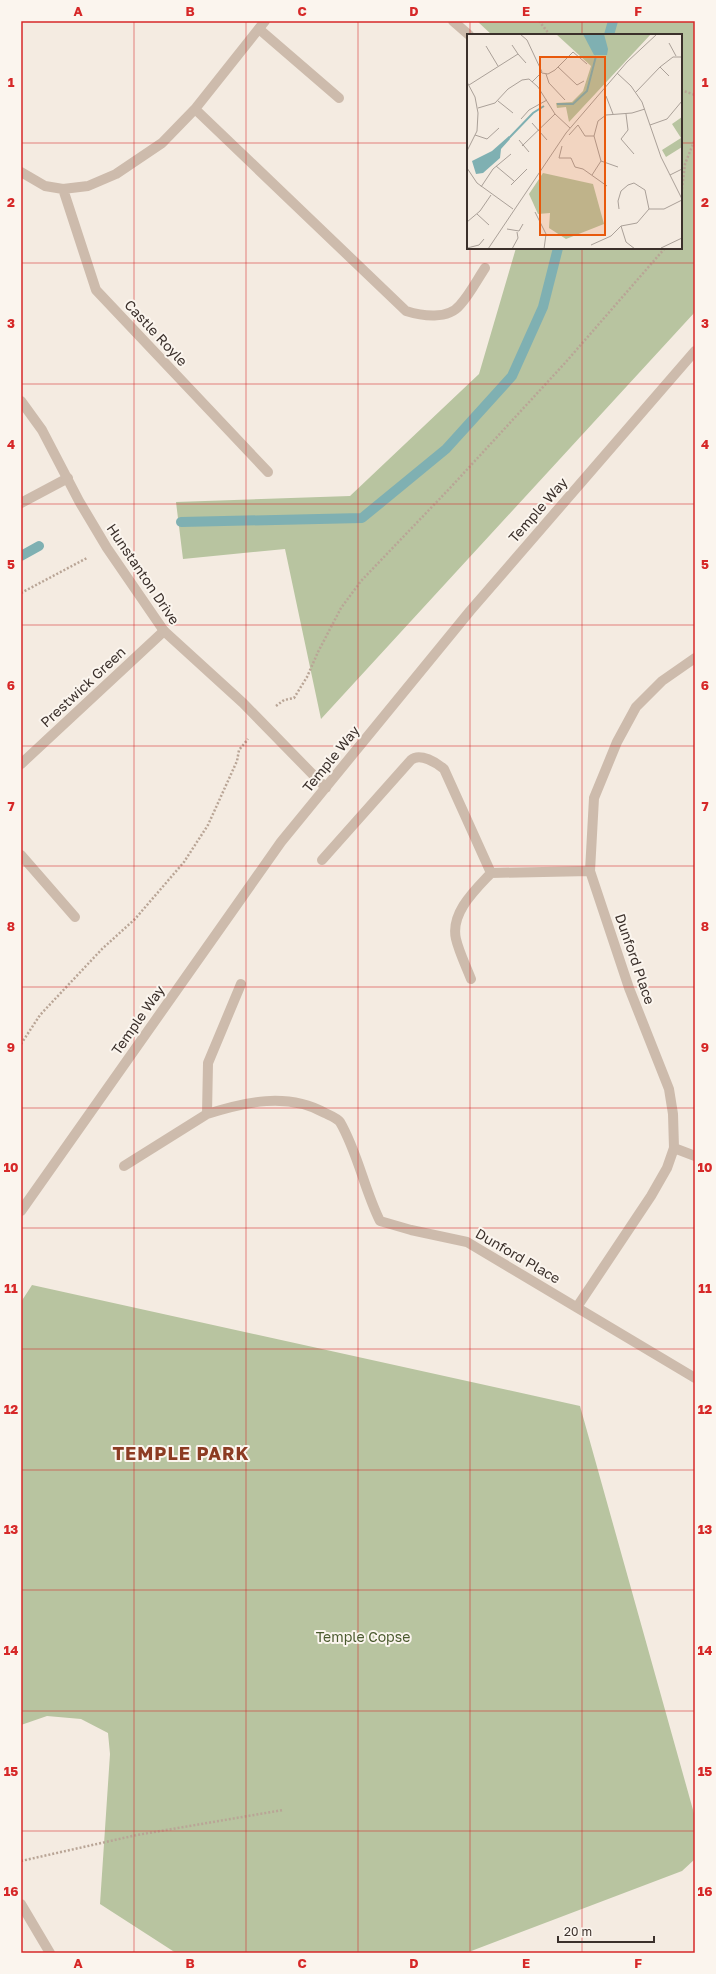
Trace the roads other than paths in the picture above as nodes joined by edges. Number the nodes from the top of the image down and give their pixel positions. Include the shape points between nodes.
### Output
1 (453, 21) edge
2 (262, 25) edge
3 (468, 34) edge
4 (339, 98) dead end
5 (195, 109) junction
6 (21, 172) edge
7 (63, 188) junction
8 (485, 268) dead end
9 (695, 351) edge
10 (21, 401) edge
11 (268, 472) dead end
12 (68, 478) junction
13 (21, 503) edge
14 (164, 632) junction
15 (695, 658) edge
16 (21, 764) edge
17 (326, 788) junction
18 (21, 855) edge
19 (322, 860) dead end
20 (590, 870) junction
21 (491, 873) junction
22 (75, 917) dead end
23 (471, 979) dead end
24 (241, 984) dead end
25 (207, 1114) junction
26 (674, 1148) junction
27 (695, 1156) edge
28 (124, 1166) dead end
29 (21, 1211) edge
30 (577, 1307) junction
31 (695, 1378) edge
32 (21, 1904) edge
33 (50, 1953) edge

1 - 3 street
2 - 4 street
2 - 5 street
5 - 7 street via 162,143 116,174 88,186
5 - 8 street via 406,311 433,316 447,313 460,306
6 - 7 street via 45,186
7 - 11 street, Castle Royle via 96,290
9 - 17 street, Temple Way via 470,611
10 - 12 street, Hunstanton Drive via 42,430
12 - 13 street
12 - 14 street, Hunstanton Drive via 107,548
14 - 16 street, Prestwick Green
14 - 17 street, Hunstanton Drive via 243,703
15 - 20 street, Dunford Place via 662,681 636,707 620,735 594,798
17 - 29 street, Temple Way via 281,842
18 - 22 street
19 - 21 street via 411,760 419,757 436,762 444,769
20 - 21 street
20 - 26 street, Dunford Place via 629,988 669,1089
21 - 23 street via 470,895 455,928 456,939
24 - 25 street via 208,1063
25 - 28 street, Dunford Place
25 - 30 street, Dunford Place via 241,1104 275,1100 300,1103 318,1109 339,1121 380,1221 467,1242
26 - 27 street
26 - 30 street, Dunford Place via 667,1168 651,1196
30 - 31 street, Dunford Place
32 - 33 street

